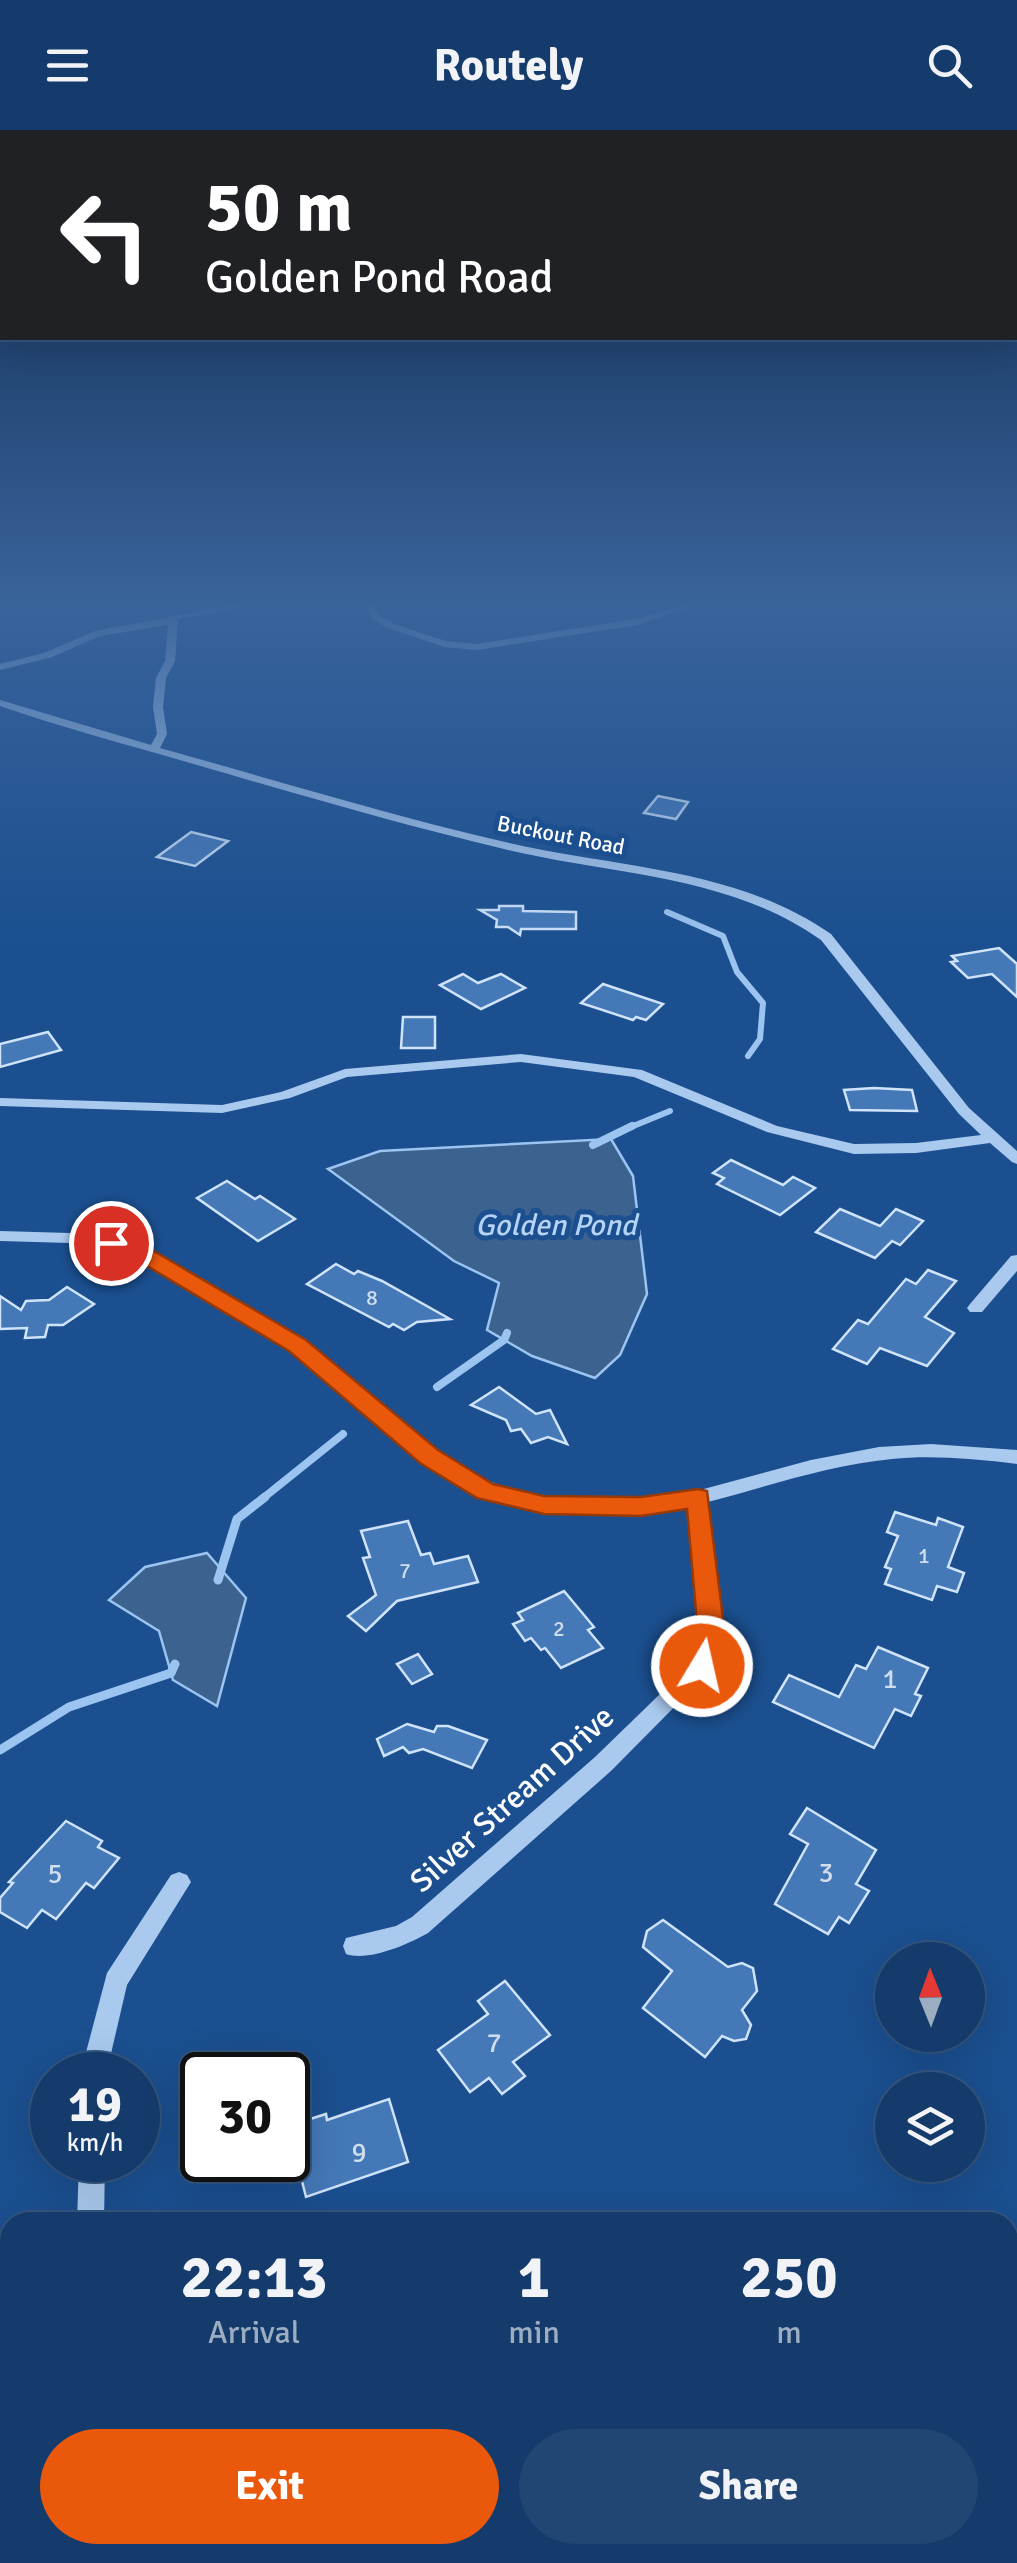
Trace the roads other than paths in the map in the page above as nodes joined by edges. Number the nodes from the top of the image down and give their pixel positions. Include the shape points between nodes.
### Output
1 (51, 718) edge
2 (160, 718) edge
3 (154, 749) junction
4 (0, 1102) edge
5 (990, 1138) junction
6 (1017, 1159) edge
7 (0, 1236) edge
8 (1017, 1260) edge
9 (976, 1308) dead end
10 (1017, 1457) edge
11 (698, 1498) junction
12 (179, 1882) dead end
13 (356, 1946) dead end
14 (99, 2052) edge
15 (92, 2182) edge
16 (91, 2212) edge

1 - 3 street, Buckout Road
2 - 3 street via 162,734
3 - 5 street, Buckout Road via 509,847 708,885 763,903 826,937
4 - 5 street via 222,1108 345,1073 521,1058 636,1073 772,1129 854,1149
5 - 6 street, Buckout Road
7 - 11 street via 111,1243 144,1255 298,1345 429,1456 486,1492 544,1505 641,1506
8 - 9 street
10 - 11 street via 879,1454
11 - 13 street, Silver Stream Drive via 712,1634 702,1666 603,1764 420,1925
12 - 14 street via 116,1981
15 - 16 street

